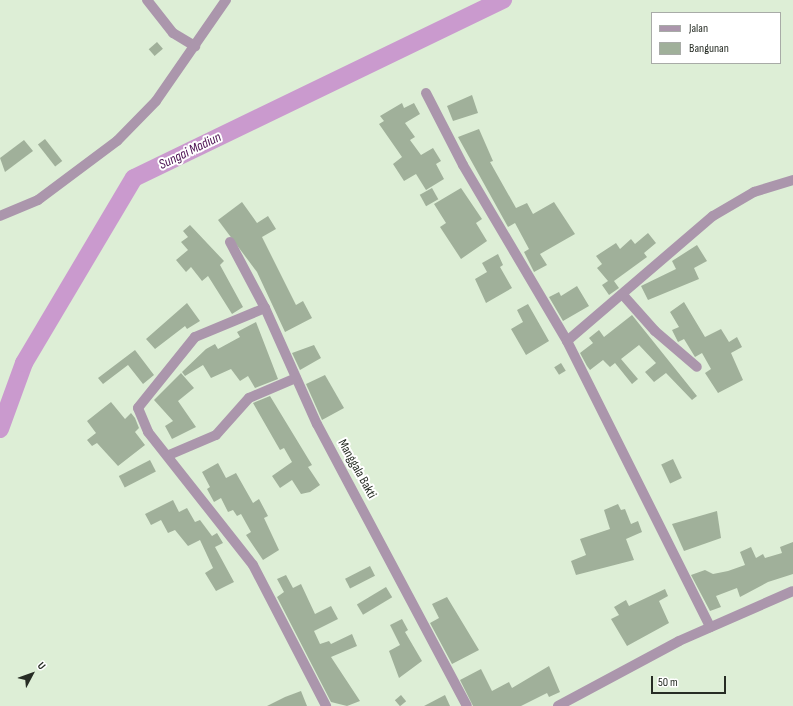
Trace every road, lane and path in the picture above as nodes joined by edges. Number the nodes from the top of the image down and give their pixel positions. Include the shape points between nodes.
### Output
1 (147, 0) edge
2 (226, 0) edge
3 (195, 46) junction
4 (426, 93) dead end
5 (793, 180) edge
6 (0, 216) edge
7 (230, 242) dead end
8 (623, 295) junction
9 (265, 308) junction
10 (567, 341) junction
11 (697, 367) dead end
12 (296, 378) junction
13 (169, 455) junction
14 (793, 591) edge
15 (710, 627) junction
16 (326, 706) edge
17 (467, 706) edge
18 (558, 706) edge

1 - 3 street via 173,33
2 - 3 street
3 - 6 street via 156,101 117,141 38,200
4 - 10 street via 463,165
5 - 8 street via 733,202
7 - 9 street, Manggala Bakti
8 - 10 street
8 - 11 street via 655,331
9 - 12 street, Manggala Bakti
9 - 13 street via 195,337 141,402 138,408 148,432
10 - 15 street
12 - 13 street via 249,398 216,435
12 - 17 street, Manggala Bakti
13 - 16 street via 253,565
14 - 15 street
15 - 18 street

